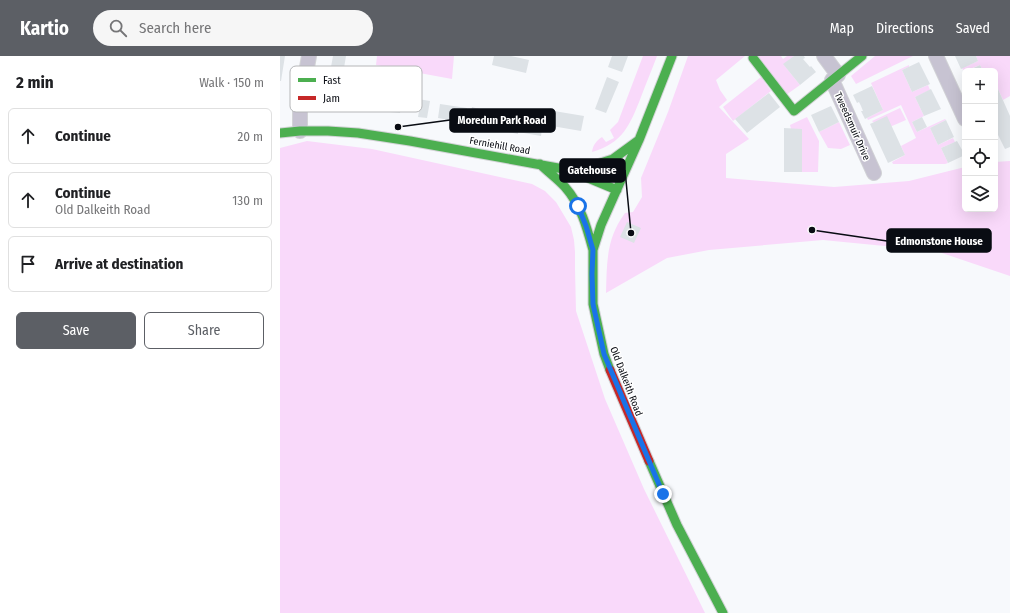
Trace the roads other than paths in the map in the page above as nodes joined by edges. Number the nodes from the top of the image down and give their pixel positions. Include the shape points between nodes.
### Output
1 (309, 56) edge
2 (672, 56) edge
3 (824, 56) edge
4 (862, 56) edge
5 (936, 56) edge
6 (752, 58) dead end
7 (307, 66) edge
8 (835, 77) junction
9 (300, 112) edge
10 (962, 112) edge
11 (300, 131) junction
12 (280, 133) edge
13 (639, 140) junction
14 (539, 164) junction
15 (569, 170) junction
16 (874, 173) dead end
17 (617, 190) junction
18 (593, 250) junction
19 (723, 613) edge

1 - 7 street
2 - 13 main road, Old Dalkeith Road
3 - 8 street, Tweedsmuir Drive
4 - 8 main road, Tweedsmuir Drive
5 - 10 street
6 - 8 main road, Tweedsmuir Drive via 794,111
8 - 16 street, Tweedsmuir Drive
9 - 11 street
11 - 12 main road, Ferniehill Road
11 - 14 main road, Ferniehill Road via 358,133
13 - 15 main road via 613,158
13 - 17 main road, Old Dalkeith Road
14 - 15 main road, Ferniehill Road
14 - 18 main road via 566,188 578,206
15 - 17 main road, Ferniehill Road
17 - 18 main road, Old Dalkeith Road
18 - 19 main road, Old Dalkeith Road via 593,304 604,354 677,525

